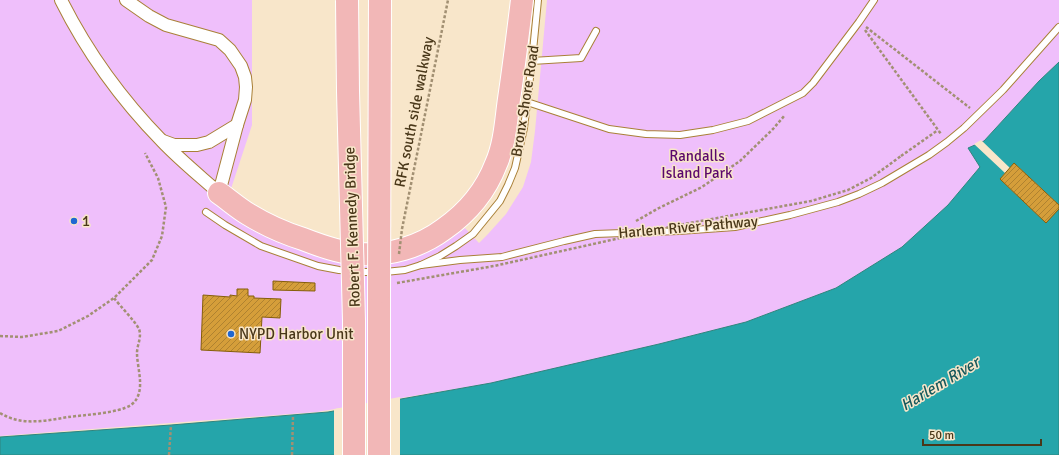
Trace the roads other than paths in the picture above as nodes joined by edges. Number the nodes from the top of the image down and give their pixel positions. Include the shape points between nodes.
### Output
1 (62, 0) edge
2 (126, 0) edge
3 (346, 0) edge
4 (380, 0) edge
5 (522, 0) edge
6 (538, 0) edge
7 (874, 0) edge
8 (1059, 27) edge
9 (596, 32) dead end
10 (532, 62) junction
11 (527, 102) junction
12 (237, 125) junction
13 (162, 141) junction
14 (219, 193) junction
15 (206, 212) dead end
16 (421, 265) junction
17 (354, 455) edge
18 (379, 455) edge

1 - 13 street via 103,70
2 - 12 street via 166,25 219,40 230,50 241,66 246,87 245,100
3 - 17 highway, Robert F. Kennedy Bridge, bridge via 354,321
4 - 18 highway, Robert F. Kennedy Bridge, bridge
5 - 14 highway via 507,118 497,162 490,178 473,203 439,233 395,252 358,254 340,251 270,226
6 - 10 lane, Bronx Shore Road
7 - 11 lane via 804,93 748,121 680,135 646,134 609,128
8 - 16 lane, Harlem River Pathway via 1003,90 947,142 882,183 838,202 735,227 595,234 502,257
9 - 10 lane via 581,58
10 - 11 lane, Bronx Shore Road
11 - 16 lane, Bronx Shore Road via 515,168 500,201 473,234
12 - 13 street via 209,142 198,145 174,145
12 - 14 street
13 - 14 street
15 - 16 lane, Bronx Shore Road via 261,246 318,266 339,270 385,272

